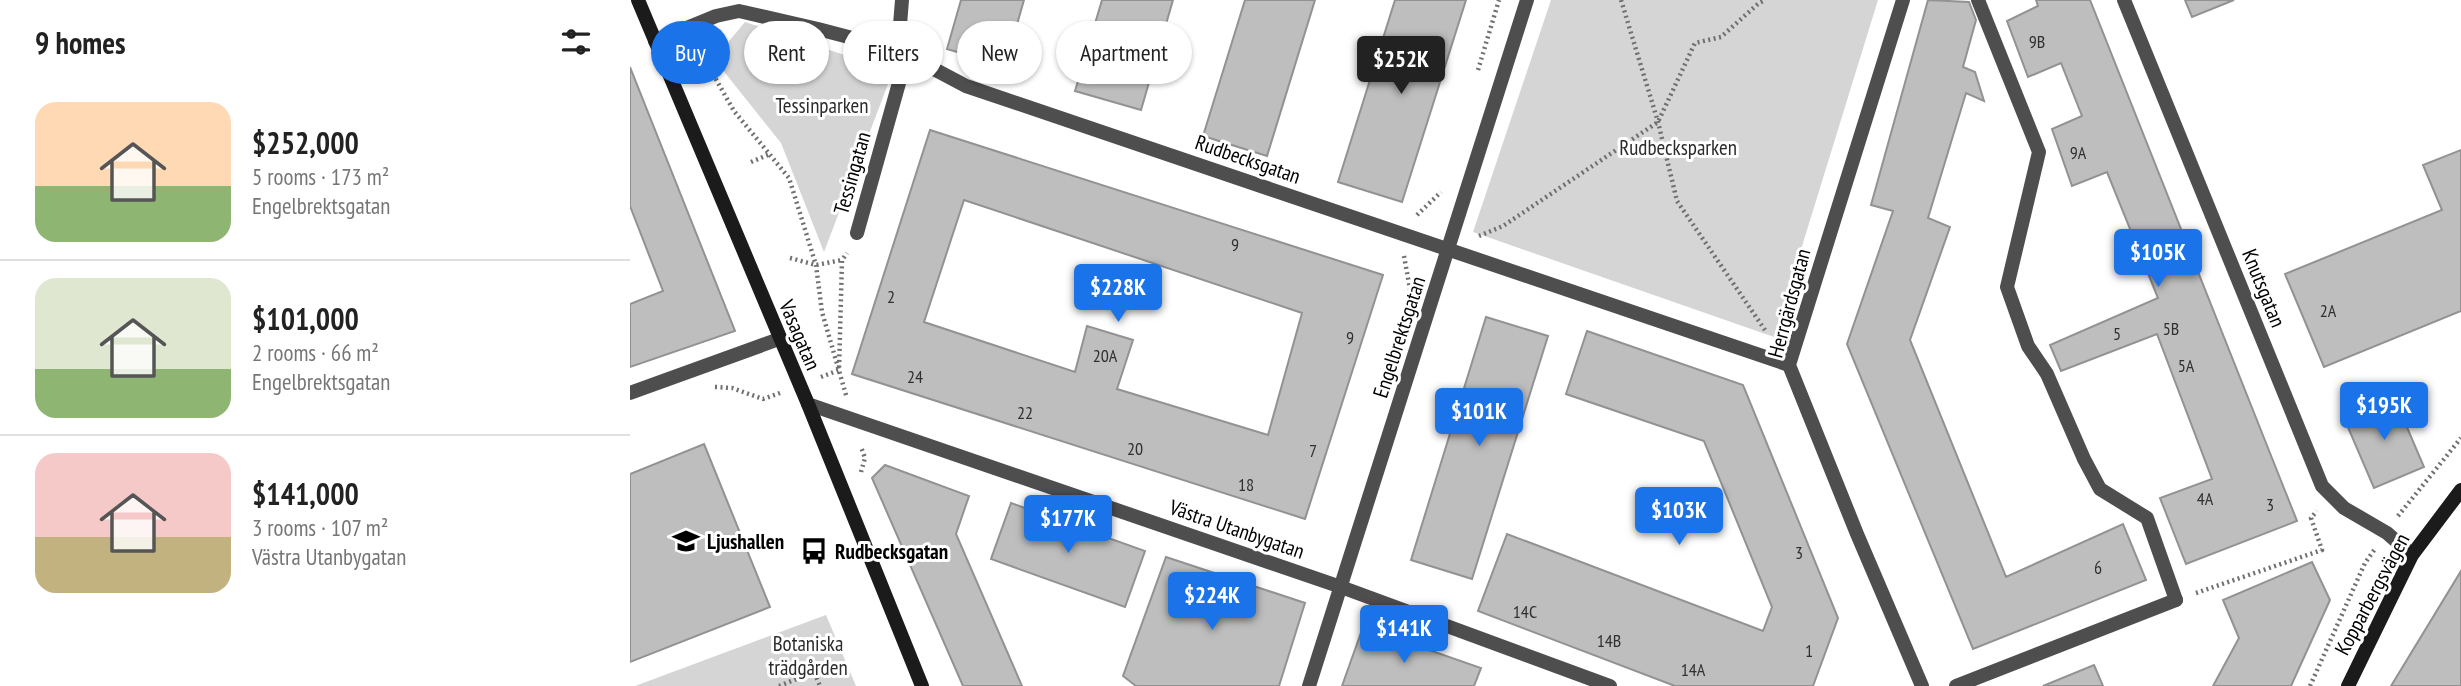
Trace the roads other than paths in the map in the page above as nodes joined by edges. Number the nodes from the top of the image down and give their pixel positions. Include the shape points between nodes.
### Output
1 (638, 0) edge
2 (902, 0) edge
3 (1527, 0) edge
4 (1903, 0) edge
5 (1978, 0) edge
6 (2124, 0) edge
7 (703, 21) edge
8 (900, 21) edge
9 (651, 31) edge
10 (843, 36) edge
11 (943, 74) edge
12 (673, 84) edge
13 (899, 84) edge
14 (857, 233) dead end
15 (1449, 249) junction
16 (779, 339) junction
17 (1789, 365) junction
18 (630, 393) edge
19 (808, 404) junction
20 (2461, 490) edge
21 (2412, 555) junction
22 (1341, 587) junction
23 (922, 686) edge
24 (1308, 686) edge
25 (1611, 686) edge
26 (1922, 686) edge
27 (1956, 686) edge
28 (2348, 686) edge

1 - 9 street, Vasagatan
2 - 8 street, Tessingatan
3 - 15 street, Engelbrektsgatan
4 - 17 street, Herrgärdsgatan
5 - 27 street via 2039,152 2007,287 2028,346 2047,374 2100,489 2147,517 2176,600
6 - 21 street, Knutsgatan via 2322,486 2344,508
7 - 10 street, Rudbecksgatan via 739,11
11 - 15 street, Rudbecksgatan via 966,86
12 - 16 street, Vasagatan
13 - 14 street, Tessingatan
15 - 17 street, Rudbecksgatan
15 - 22 street, Engelbrektsgatan
16 - 18 street
16 - 19 street, Vasagatan
17 - 26 street, Herrgärdsgatan
19 - 22 street, Västra Utanbygatan
19 - 23 street, Vasagatan
20 - 21 street, Kopparbergsvägen
21 - 28 street, Kopparbergsvägen
22 - 24 street, Engelbrektsgatan
22 - 25 street, Västra Utanbygatan

